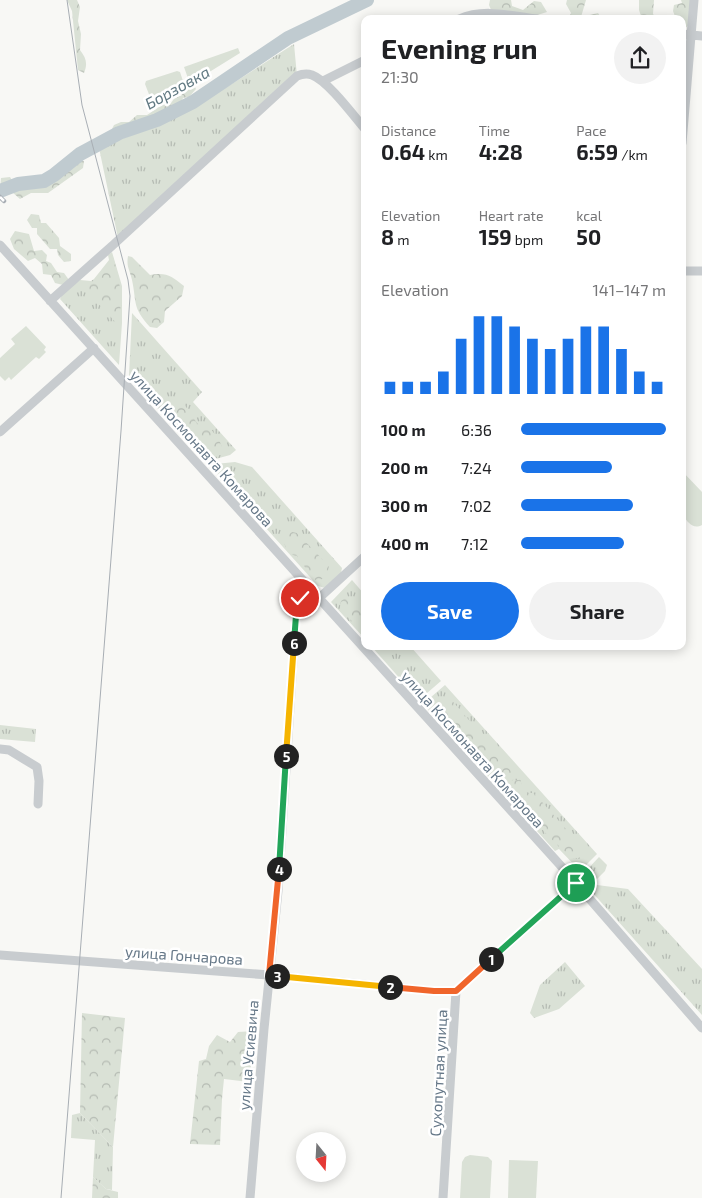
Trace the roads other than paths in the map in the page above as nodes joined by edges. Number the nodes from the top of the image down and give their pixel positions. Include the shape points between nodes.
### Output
1 (694, 0) edge
2 (468, 15) edge
3 (503, 15) edge
4 (687, 35) edge
5 (702, 36) edge
6 (686, 57) edge
7 (361, 62) edge
8 (323, 81) junction
9 (361, 124) edge
10 (0, 245) edge
11 (686, 271) edge
12 (702, 272) edge
13 (50, 301) junction
14 (94, 348) junction
15 (0, 432) edge
16 (361, 560) edge
17 (309, 588) junction
18 (318, 599) junction
19 (361, 646) edge
20 (364, 650) edge
21 (0, 749) edge
22 (38, 804) dead end
23 (576, 883) junction
24 (0, 955) edge
25 (269, 975) junction
26 (456, 991) junction
27 (702, 1028) edge
28 (250, 1198) edge
29 (443, 1198) edge

1 - 4 street
2 - 3 street
4 - 5 street
4 - 6 street
7 - 8 street
8 - 9 street
8 - 13 street via 304,73 297,76
10 - 13 street, улица Космонавта Комарова
11 - 12 street
13 - 14 street, улица Космонавта Комарова
14 - 15 street
14 - 17 street, улица Космонавта Комарова
16 - 18 street
17 - 18 street, улица Космонавта Комарова
17 - 25 street, улица Усиевича via 300,598 296,615 278,890
18 - 19 street, улица Космонавта Комарова
20 - 23 street, улица Космонавта Комарова
21 - 22 street via 9,750 37,767
23 - 26 street, Сухопутная улица
23 - 27 street, улица Космонавта Комарова
24 - 25 street, улица Гончарова
25 - 26 street, улица Гончарова
25 - 28 street, улица Усиевича
26 - 29 street, Сухопутная улица

